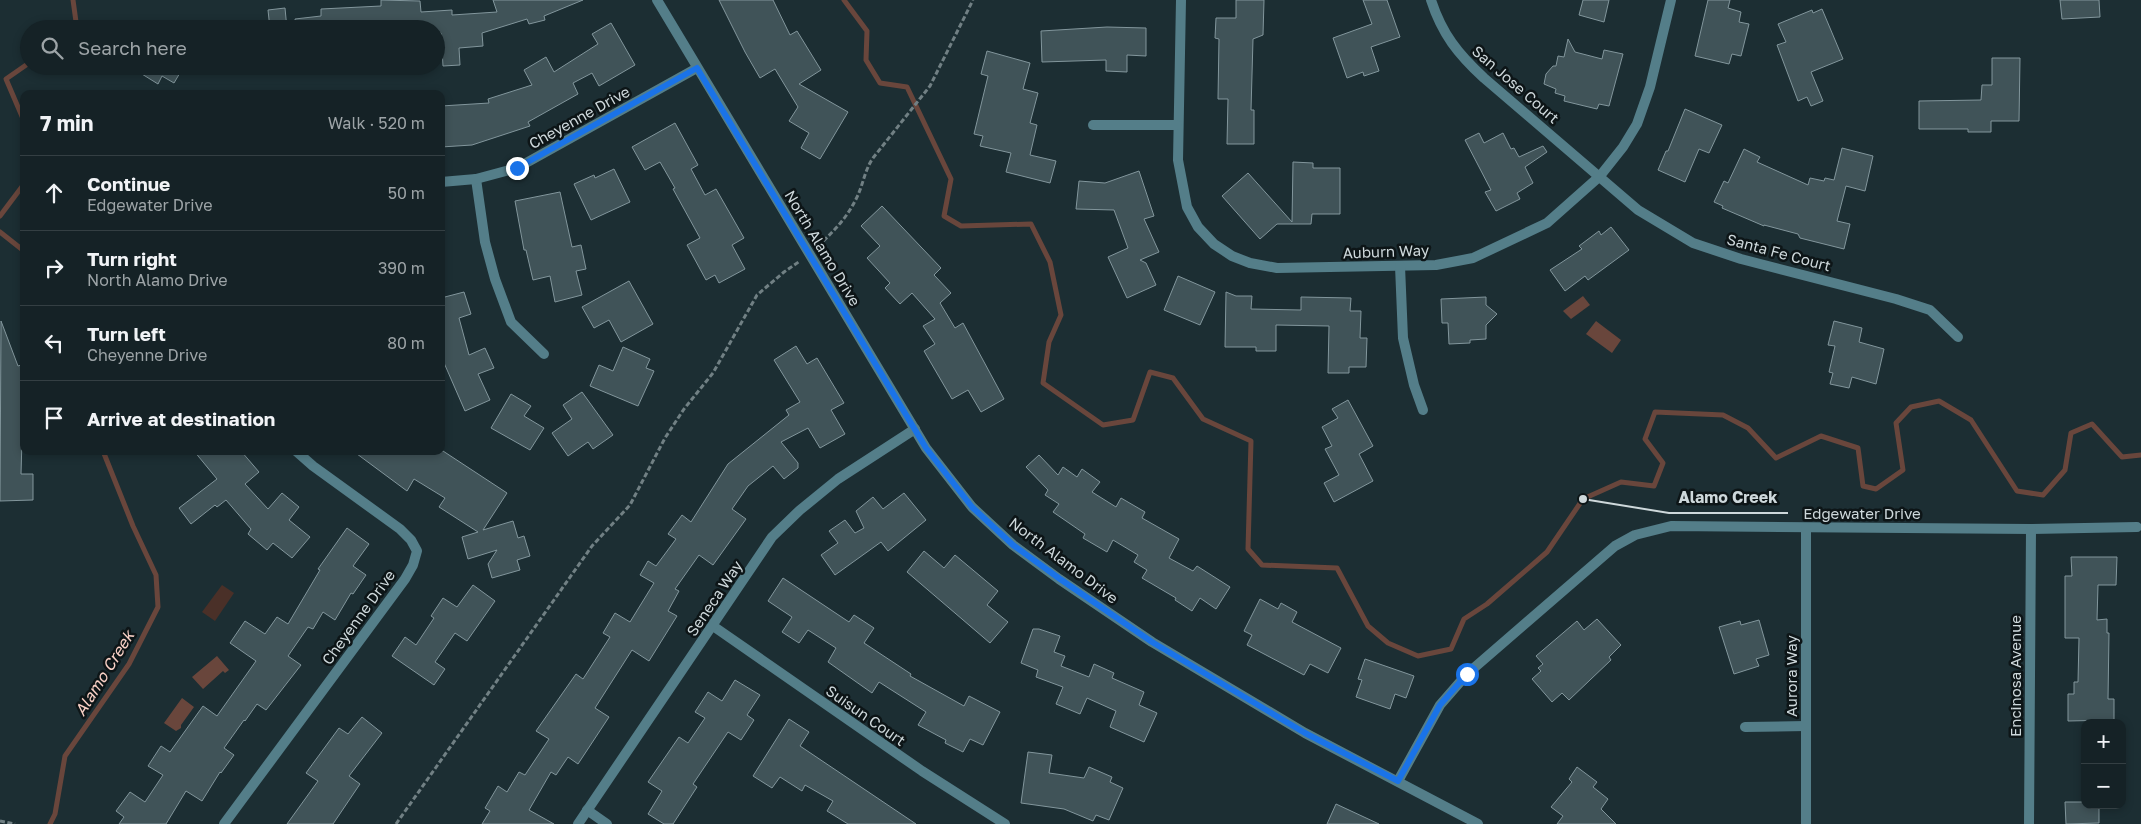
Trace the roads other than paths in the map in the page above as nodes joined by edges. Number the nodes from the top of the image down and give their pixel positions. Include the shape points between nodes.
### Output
1 (657, 0) edge
2 (1181, 0) edge
3 (1431, 0) edge
4 (1671, 0) edge
5 (697, 68) junction
6 (1178, 124) junction
7 (1094, 125) dead end
8 (1600, 176) junction
9 (476, 179) junction
10 (445, 182) edge
11 (1400, 266) junction
12 (1958, 337) dead end
13 (544, 354) dead end
14 (1422, 410) dead end
15 (915, 429) junction
16 (301, 455) edge
17 (2137, 527) dead end
18 (1806, 528) junction
19 (2032, 529) junction
20 (713, 626) junction
21 (1806, 726) junction
22 (1745, 727) dead end
23 (1398, 781) junction
24 (587, 810) junction
25 (224, 824) edge
26 (578, 824) edge
27 (607, 824) edge
28 (1005, 824) edge
29 (1478, 824) edge
30 (1806, 824) edge
31 (2029, 824) edge

1 - 5 street, North Alamo Drive
2 - 6 street, Auburn Way
3 - 8 street, San Jose Court via 1442,31 1461,57
4 - 8 street, Auburn Way via 1650,87 1637,124
5 - 9 street, Cheyenne Drive via 517,168
5 - 15 street, North Alamo Drive
6 - 7 street
6 - 11 street, Auburn Way via 1178,160 1187,207 1198,227 1214,244 1232,256 1277,268
8 - 11 street, Auburn Way via 1547,223 1473,258 1436,265
8 - 12 street, Santa Fe Court via 1638,210 1694,243 1741,259 1930,310
9 - 10 street, Cheyenne Drive
9 - 13 street via 485,242 511,322
11 - 14 street via 1403,338
15 - 20 street, Seneca Way via 838,480 800,510 772,538
15 - 23 street, North Alamo Drive via 972,507 1013,545 1152,642 1305,733
16 - 25 street, Cheyenne Drive via 400,529 417,552 405,580
17 - 19 street, Edgewater Drive
18 - 19 street, Edgewater Drive
18 - 21 street, Aurora Way
18 - 23 street, Edgewater Drive via 1671,526 1635,535 1615,546 1467,674 1440,705
19 - 31 street, Encinosa Avenue
20 - 24 street, Seneca Way
20 - 28 street, Suisun Court via 922,771
21 - 22 street
21 - 30 street, Aurora Way
23 - 29 street, North Alamo Drive
24 - 26 street, Seneca Way
24 - 27 street

